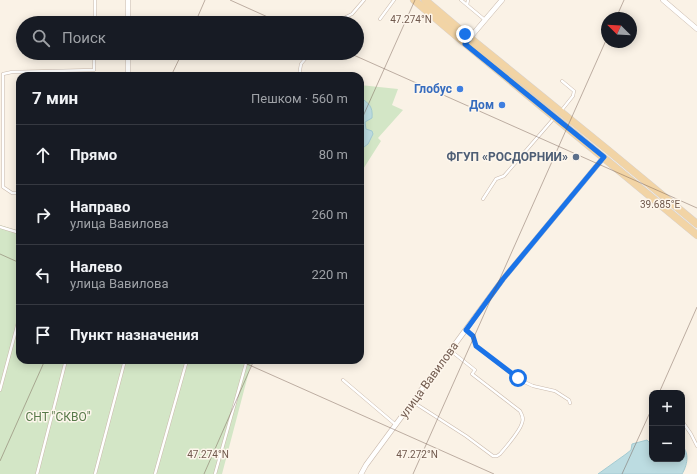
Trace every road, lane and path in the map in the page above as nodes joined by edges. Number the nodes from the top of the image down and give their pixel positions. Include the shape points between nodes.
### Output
1 (95, 0) edge
2 (128, 0) edge
3 (364, 0) edge
4 (394, 0) edge
5 (414, 0) edge
6 (425, 0) edge
7 (461, 0) edge
8 (468, 0) edge
9 (502, 0) edge
10 (663, 0) edge
11 (467, 5) junction
12 (95, 16) edge
13 (128, 16) edge
14 (348, 16) edge
15 (380, 19) dead end
16 (485, 20) junction
17 (697, 29) edge
18 (468, 41) junction
19 (94, 60) edge
20 (128, 60) edge
21 (304, 60) edge
22 (128, 72) edge
23 (300, 72) edge
24 (562, 81) dead end
25 (558, 114) junction
26 (604, 157) junction
27 (16, 193) edge
28 (483, 198) dead end
29 (697, 224) edge
30 (0, 227) edge
31 (16, 232) edge
32 (697, 235) edge
33 (16, 330) edge
34 (466, 330) junction
35 (450, 351) junction
36 (65, 364) edge
37 (124, 364) edge
38 (186, 364) edge
39 (246, 364) edge
40 (343, 380) dead end
41 (0, 390) edge
42 (413, 402) junction
43 (570, 403) dead end
44 (396, 425) junction
45 (685, 425) edge
46 (697, 446) edge
47 (37, 474) edge
48 (95, 474) edge
49 (155, 474) edge
50 (215, 474) edge
51 (361, 474) edge

1 - 12 lane
2 - 13 street
3 - 14 lane
4 - 15 lane
5 - 18 main road
6 - 18 main road
7 - 11 lane
8 - 11 lane
9 - 16 street
10 - 17 street
11 - 16 lane
16 - 18 street
18 - 25 main road
19 - 27 lane via 94,70 3,74 3,187
20 - 22 street
21 - 23 lane
24 - 25 lane via 574,91 573,96
25 - 26 main road
25 - 28 lane via 504,176 496,179
25 - 29 main road
26 - 32 main road
26 - 34 street, улица Вавилова via 503,279
30 - 31 lane
33 - 41 lane
34 - 35 street, улица Вавилова
34 - 43 lane via 473,336 476,346 518,378 533,386 555,391
35 - 42 street, улица Вавилова
35 - 42 lane via 475,370 472,374 520,411 523,416 521,427 500,454 493,456
36 - 47 lane
37 - 48 lane
38 - 49 lane
39 - 50 lane
40 - 44 lane
42 - 44 street, улица Вавилова
44 - 51 street, улица Вавилова
45 - 46 lane

